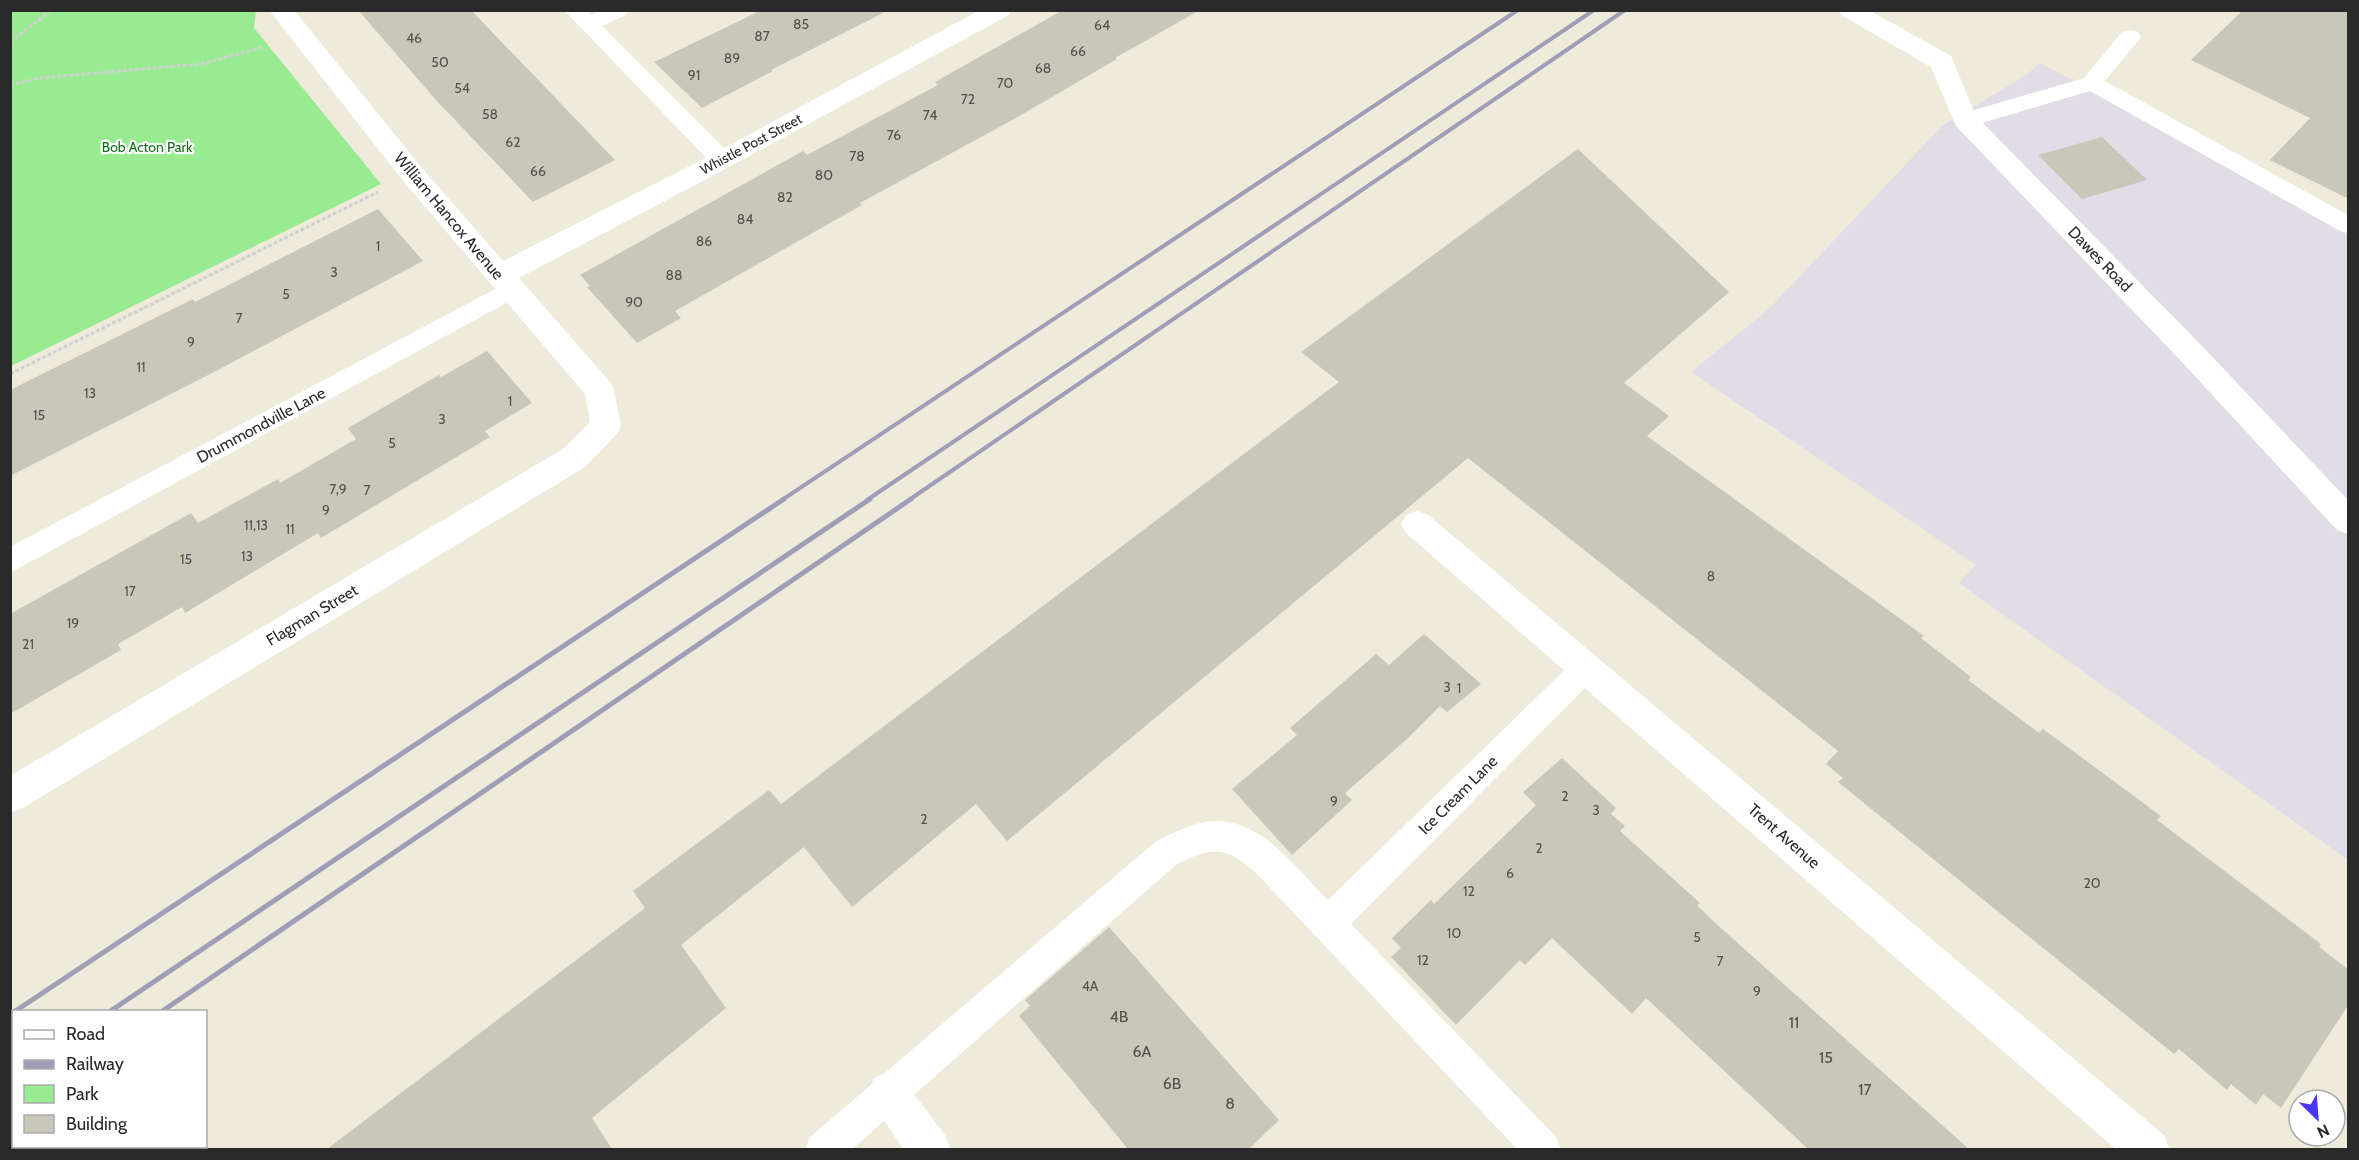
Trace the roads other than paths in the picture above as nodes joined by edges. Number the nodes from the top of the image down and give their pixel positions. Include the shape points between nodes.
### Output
1 (620, 10) edge
2 (1000, 10) edge
3 (1850, 10) edge
4 (290, 13) edge
5 (581, 18) edge
6 (2130, 37) dead end
7 (2092, 83) junction
8 (1965, 120) junction
9 (722, 160) junction
10 (2349, 225) edge
11 (506, 282) junction
12 (606, 425) joint
13 (2349, 521) edge
14 (1417, 524) dead end
15 (10, 561) edge
16 (1587, 667) junction
17 (10, 796) edge
18 (1328, 923) junction
19 (888, 1092) junction
20 (823, 1149) edge
21 (930, 1149) edge
22 (1542, 1149) edge
23 (2149, 1149) edge

1 - 5 lane
2 - 9 street, Whistle Post Street
3 - 8 street, Dawes Road via 1942,62
4 - 11 street, William Hancox Avenue via 413,175
5 - 9 lane
6 - 7 lane
7 - 8 lane
7 - 10 lane
8 - 13 street, Dawes Road
9 - 11 street, Whistle Post Street
11 - 12 street, William Hancox Avenue via 599,390
11 - 15 lane, Drummondville Lane
12 - 17 street, Flagman Street via 574,458
14 - 16 street, Trent Avenue
16 - 18 lane, Ice Cream Lane
16 - 23 street, Trent Avenue
18 - 19 lane via 1236,839 1217,836 1190,840 1166,853
18 - 22 lane
19 - 20 lane
19 - 21 street

